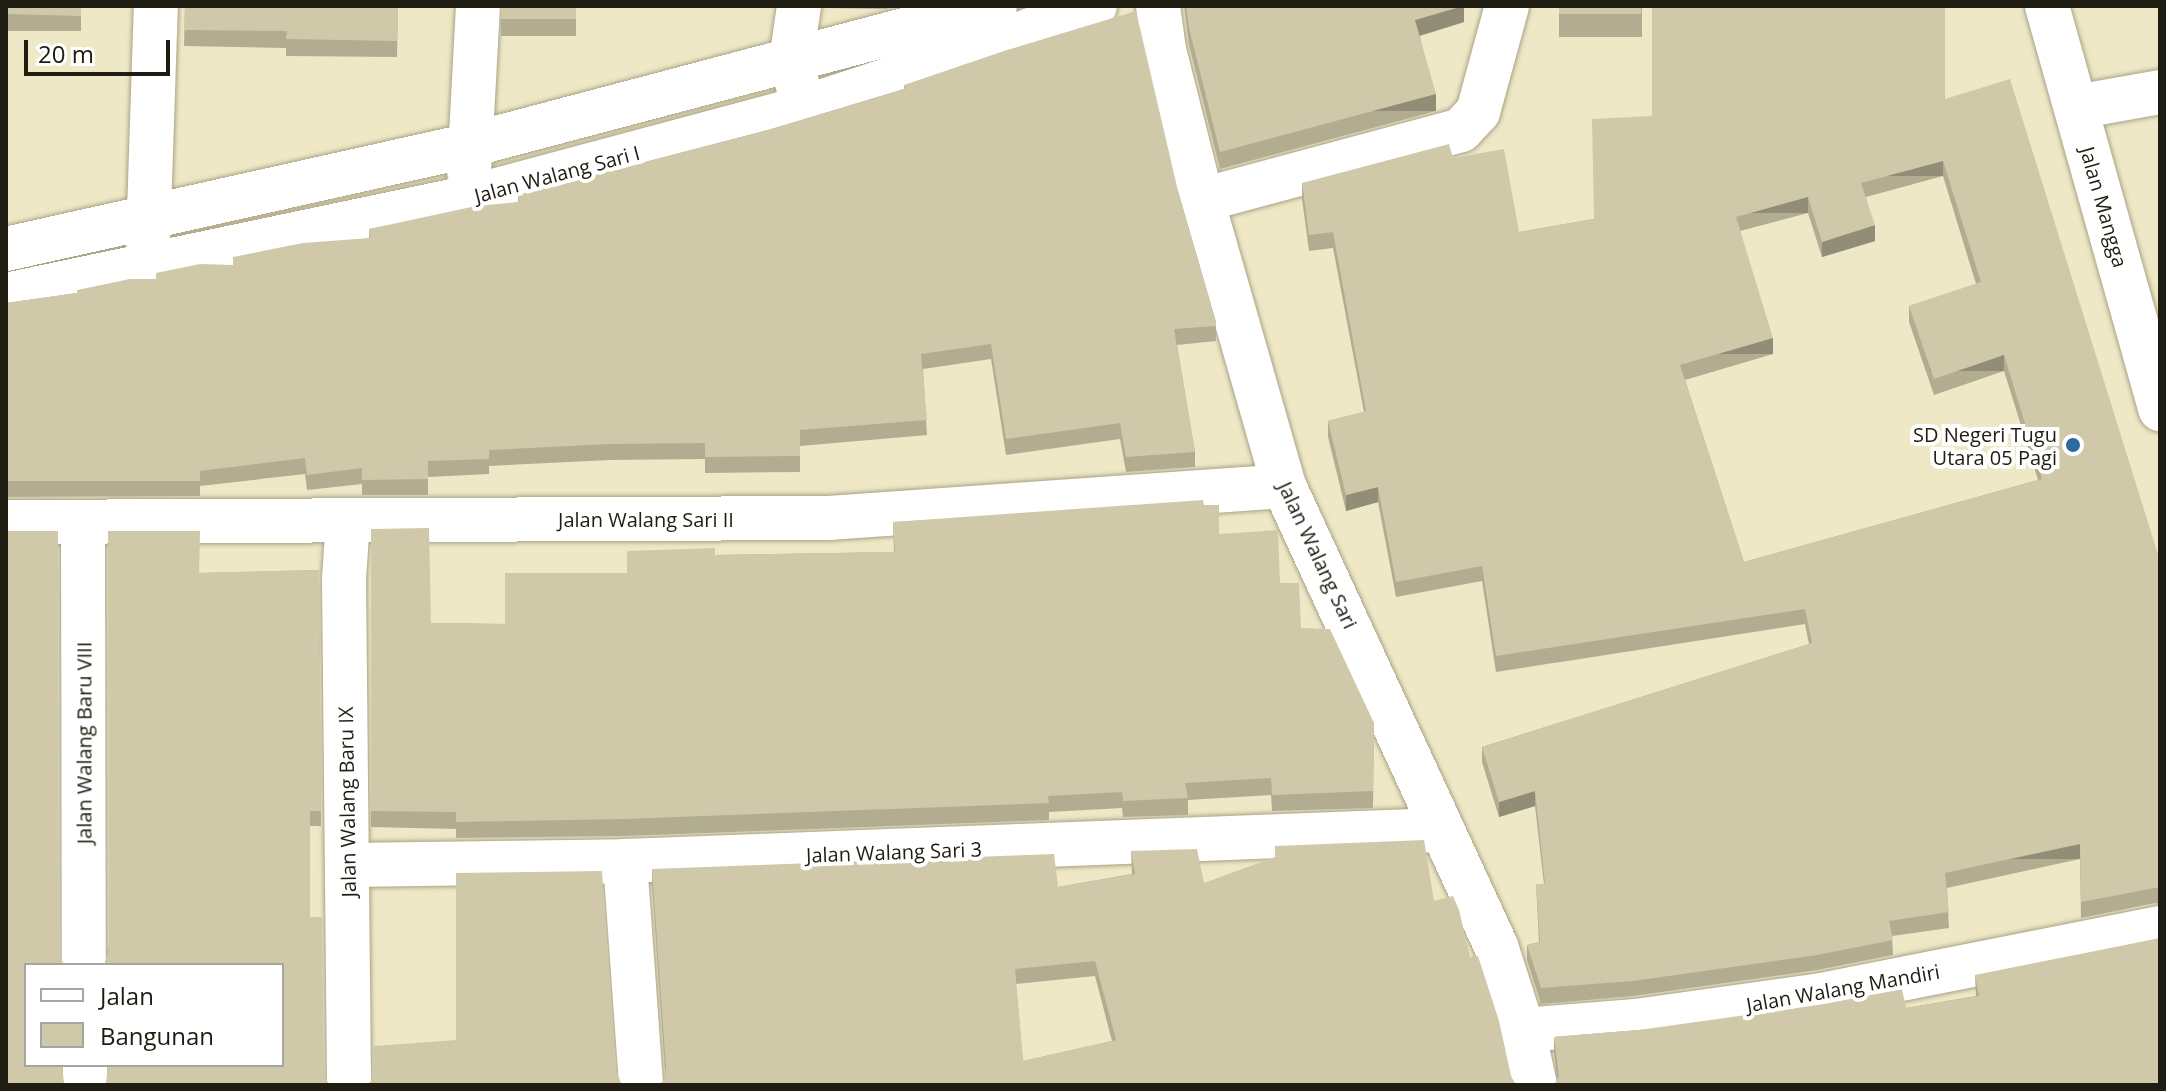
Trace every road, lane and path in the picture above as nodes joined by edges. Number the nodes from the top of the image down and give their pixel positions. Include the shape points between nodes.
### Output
1 (156, 6) edge
2 (478, 6) edge
3 (799, 6) edge
4 (995, 6) edge
5 (1095, 6) edge
6 (1158, 6) edge
7 (1507, 6) edge
8 (2047, 6) edge
9 (796, 82) junction
10 (2160, 92) edge
11 (2076, 107) junction
12 (470, 145) junction
13 (467, 198) junction
14 (1202, 200) junction
15 (149, 217) junction
16 (6, 249) edge
17 (147, 266) junction
18 (6, 295) edge
19 (2160, 409) edge
20 (1284, 486) junction
21 (348, 520) junction
22 (6, 522) edge
23 (83, 522) junction
24 (1440, 830) junction
25 (625, 861) junction
26 (348, 865) junction
27 (2160, 928) edge
28 (84, 963) edge
29 (1523, 1030) junction
30 (349, 1085) edge
31 (641, 1085) edge
32 (1535, 1085) edge

1 - 15 street
2 - 12 street
3 - 9 street
4 - 9 street
5 - 9 street, Jalan Walang Sari I via 961,56
6 - 14 street, Jalan Walang Sari
7 - 14 street via 1478,112 1461,130
8 - 11 street, Jalan Mangga
9 - 12 street
9 - 13 street, Jalan Walang Sari I
10 - 11 street
11 - 19 street, Jalan Mangga
12 - 13 street
12 - 15 street
13 - 17 street, Jalan Walang Sari I
14 - 20 street, Jalan Walang Sari
15 - 16 street
15 - 17 street
17 - 18 street, Jalan Walang Sari I
20 - 21 street, Jalan Walang Sari II via 829,518
20 - 24 street, Jalan Walang Sari via 1362,648
21 - 23 street, Jalan Walang Sari II
21 - 26 street, Jalan Walang Baru IX
22 - 23 street, Jalan Walang Sari II
23 - 28 street, Jalan Walang Baru VIII
24 - 25 street, Jalan Walang Sari 3
24 - 29 street, Jalan Walang Sari via 1496,946
25 - 26 street, Jalan Walang Sari 3
25 - 31 street
26 - 30 street, Jalan Walang Baru IX
27 - 29 street, Jalan Walang Mandiri via 1821,995 1636,1021
29 - 32 street, Jalan Walang Sari

